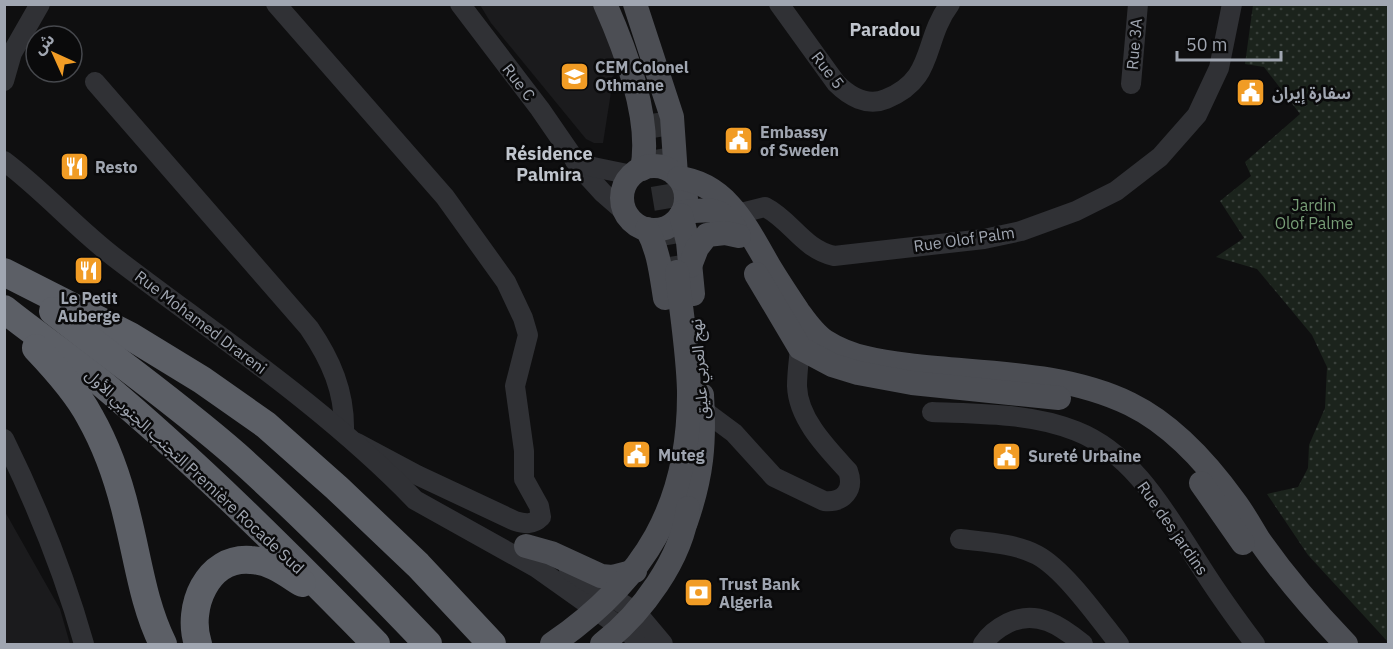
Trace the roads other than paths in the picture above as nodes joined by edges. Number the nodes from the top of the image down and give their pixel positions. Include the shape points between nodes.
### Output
1 (40, 4) edge
2 (276, 4) edge
3 (460, 4) edge
4 (605, 4) edge
5 (622, 4) edge
6 (635, 4) edge
7 (779, 4) edge
8 (950, 4) edge
9 (1138, 4) edge
10 (1232, 4) edge
11 (4, 81) edge
12 (95, 81) dead end
13 (1131, 84) dead end
14 (647, 94) tunnel mouth
15 (672, 117) junction
16 (4, 161) edge
17 (575, 161) junction
18 (637, 172) junction
19 (677, 176) junction
20 (626, 213) junction
21 (682, 214) junction
22 (737, 219) junction
23 (647, 229) junction
24 (683, 269) junction
25 (4, 272) edge
26 (4, 311) edge
27 (800, 348) junction
28 (696, 401) junction
29 (933, 412) dead end
30 (350, 437) junction
31 (4, 439) edge
32 (399, 482) junction
33 (677, 518) junction
34 (960, 539) dead end
35 (526, 546) junction
36 (635, 570) junction
37 (334, 603) junction
38 (604, 603) junction
39 (629, 621) junction
40 (84, 645) edge
41 (163, 645) edge
42 (198, 645) edge
43 (376, 645) edge
44 (428, 645) edge
45 (492, 645) edge
46 (552, 645) edge
47 (602, 645) edge
48 (644, 645) edge
49 (663, 645) edge
50 (983, 645) edge
51 (1083, 645) edge
52 (1119, 645) edge
53 (1255, 645) edge
54 (1326, 645) edge
55 (1346, 645) edge

1 - 11 street via 12,53
2 - 30 street via 446,197 506,282 528,335 515,386 525,479 541,517 528,524 515,521 417,475
3 - 17 street, Rue C
4 - 18 main road via 636,94 644,158
5 - 14 main road
6 - 15 main road
7 - 8 street, Rue 5 via 836,83 866,101 881,101 916,80
9 - 13 street, Rue 3A
10 - 22 street, Rue Olof Palm via 1219,68 1197,115 1160,157 1116,191 1076,211 1021,231 984,239 834,256 810,246 786,221 765,207 745,212
12 - 30 street via 309,328 337,380
15 - 19 main road
15 - 22 main road via 685,152 713,181
16 - 30 street, Rue Mohamed Drareni via 39,188 100,247
17 - 18 street
17 - 20 street, Rue C
18 - 19 main road via 660,166
18 - 20 main road via 623,192
19 - 21 main road via 685,189
19 - 22 main road via 702,184
20 - 23 main road via 632,222
21 - 22 main road via 709,210 720,212 730,221
21 - 23 main road via 667,228
21 - 24 main road via 688,242
22 - 24 main road via 725,233 707,236
22 - 27 main road via 764,290
22 - 55 main road via 812,330 848,353 897,363 1063,382 1129,403 1152,416 1206,465 1290,580
23 - 33 main road, نهج العربي عليق via 661,267 671,343
24 - 28 main road, نهج العربي عليق
25 - 44 highway, التجنب الجنوبي الأول Première Rocade Sud via 237,456
25 - 45 highway via 130,336 266,425 418,565
26 - 37 highway, التجنب الجنوبي الأول Première Rocade Sud via 135,412 298,564
26 - 41 highway via 55,370 99,434 120,489 151,617
27 - 28 street via 799,399 812,426 848,471 850,483 844,497 824,501 774,477 734,433
27 - 54 main road via 858,373 912,383 1068,399 1130,422 1154,436 1197,478 1263,569
28 - 33 main road, نهج العربي عليق via 676,491
29 - 53 street, Rue des jardins via 1046,421 1075,430 1107,447 1125,462 1157,501
30 - 32 street, Rue Mohamed Drareni
31 - 40 street via 64,577
32 - 35 street
32 - 38 street, Rue Mohamed Drareni via 415,500
33 - 36 main road, نهج العربي عليق
33 - 39 main road, نهج العربي عليق via 662,576
34 - 52 street via 1017,548 1038,556 1081,596
35 - 36 main road via 601,576
35 - 38 street
36 - 38 main road, نهج العربي عليق
37 - 42 highway via 276,567 252,560 232,561 217,570 199,597 195,611
37 - 43 highway, التجنب الجنوبي الأول Première Rocade Sud
38 - 39 street
38 - 46 main road, نهج العربي عليق
39 - 47 main road, نهج العربي عليق
39 - 48 street
39 - 49 street
50 - 51 street via 1003,625 1035,617 1060,627

